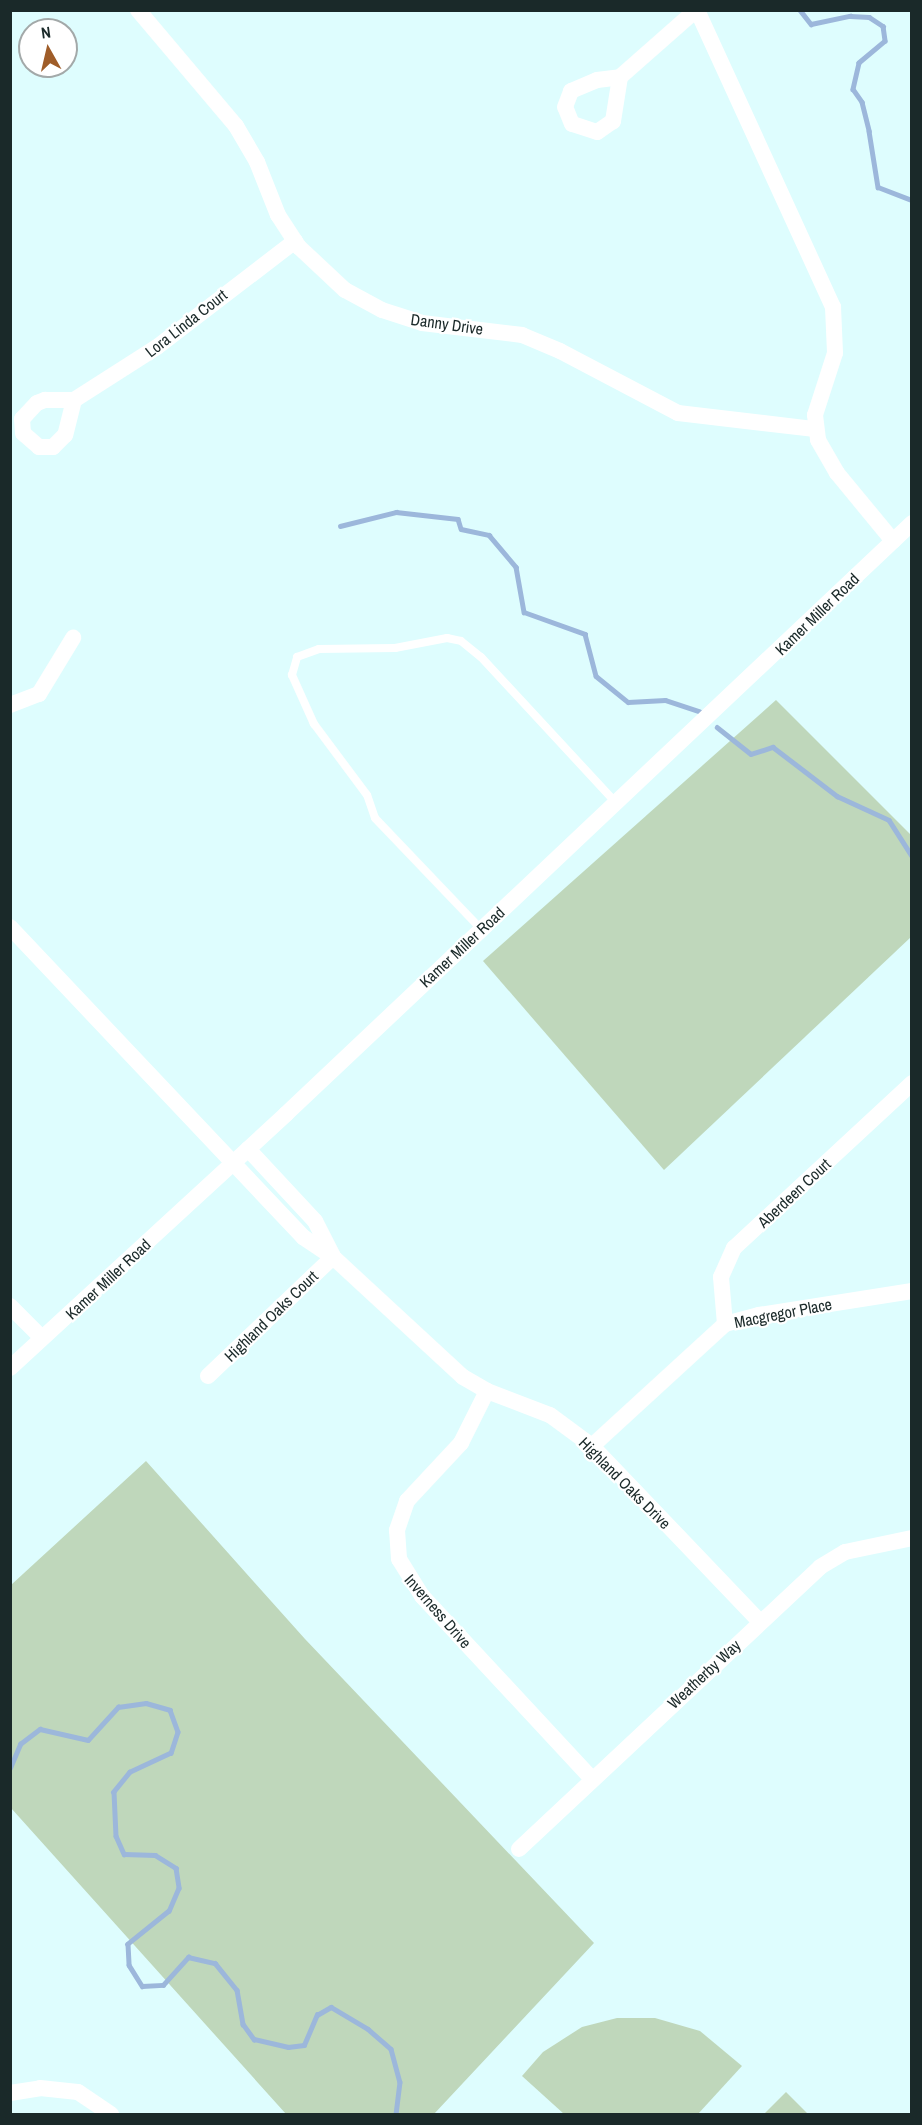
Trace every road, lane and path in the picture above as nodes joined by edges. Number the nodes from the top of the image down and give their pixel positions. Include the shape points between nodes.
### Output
1 (138, 10) edge
2 (697, 10) edge
3 (620, 77) dead end
4 (295, 242) junction
5 (74, 400) dead end
6 (815, 429) junction
7 (912, 523) edge
8 (893, 541) junction
9 (73, 638) dead end
10 (10, 705) edge
11 (616, 803) junction
12 (10, 927) edge
13 (481, 929) junction
14 (912, 1083) edge
15 (248, 1149) junction
16 (231, 1164) junction
17 (333, 1257) junction
18 (912, 1292) edge
19 (10, 1306) edge
20 (725, 1324) junction
21 (42, 1338) junction
22 (10, 1368) edge
23 (208, 1376) dead end
24 (487, 1391) junction
25 (592, 1446) junction
26 (912, 1538) edge
27 (760, 1622) junction
28 (591, 1779) junction
29 (519, 1849) dead end
30 (10, 2093) edge
31 (111, 2115) edge

1 - 4 street, Danny Drive via 236,126
2 - 3 street
2 - 6 street via 833,308 835,353 814,415
4 - 5 street, Lora Linda Court via 157,347
4 - 6 street, Danny Drive via 345,290 392,314 422,323 522,335 678,413
6 - 8 street via 837,473
7 - 8 street, Kamer Miller Road
8 - 11 street, Kamer Miller Road
9 - 10 street via 39,694
11 - 13 street, Kamer Miller Road
11 - 13 lane via 481,657 461,641 447,638 395,648 319,649 297,657 292,675 314,724 367,795 375,818
12 - 16 street, Highland Oaks Drive
13 - 15 street, Kamer Miller Road
14 - 20 street, Aberdeen Court via 734,1248 721,1277
15 - 16 street, Kamer Miller Road
15 - 17 street, Highland Oaks Drive via 315,1221
16 - 17 street, Highland Oaks Drive via 303,1237
16 - 21 street, Kamer Miller Road
17 - 23 street, Highland Oaks Court
17 - 24 street, Highland Oaks Drive via 463,1377
18 - 20 street, Macgregor Place via 759,1315
19 - 21 street
20 - 25 street, Macgregor Place
21 - 22 street, Kamer Miller Road
24 - 25 street, Highland Oaks Drive via 550,1415
24 - 28 street, Inverness Drive via 461,1443 407,1501 397,1530 399,1559 422,1596
25 - 27 street, Highland Oaks Drive
26 - 27 street, Weatherby Way via 845,1552 820,1568
27 - 28 street, Weatherby Way
28 - 29 street, Weatherby Way
30 - 31 street via 46,2088 78,2092

